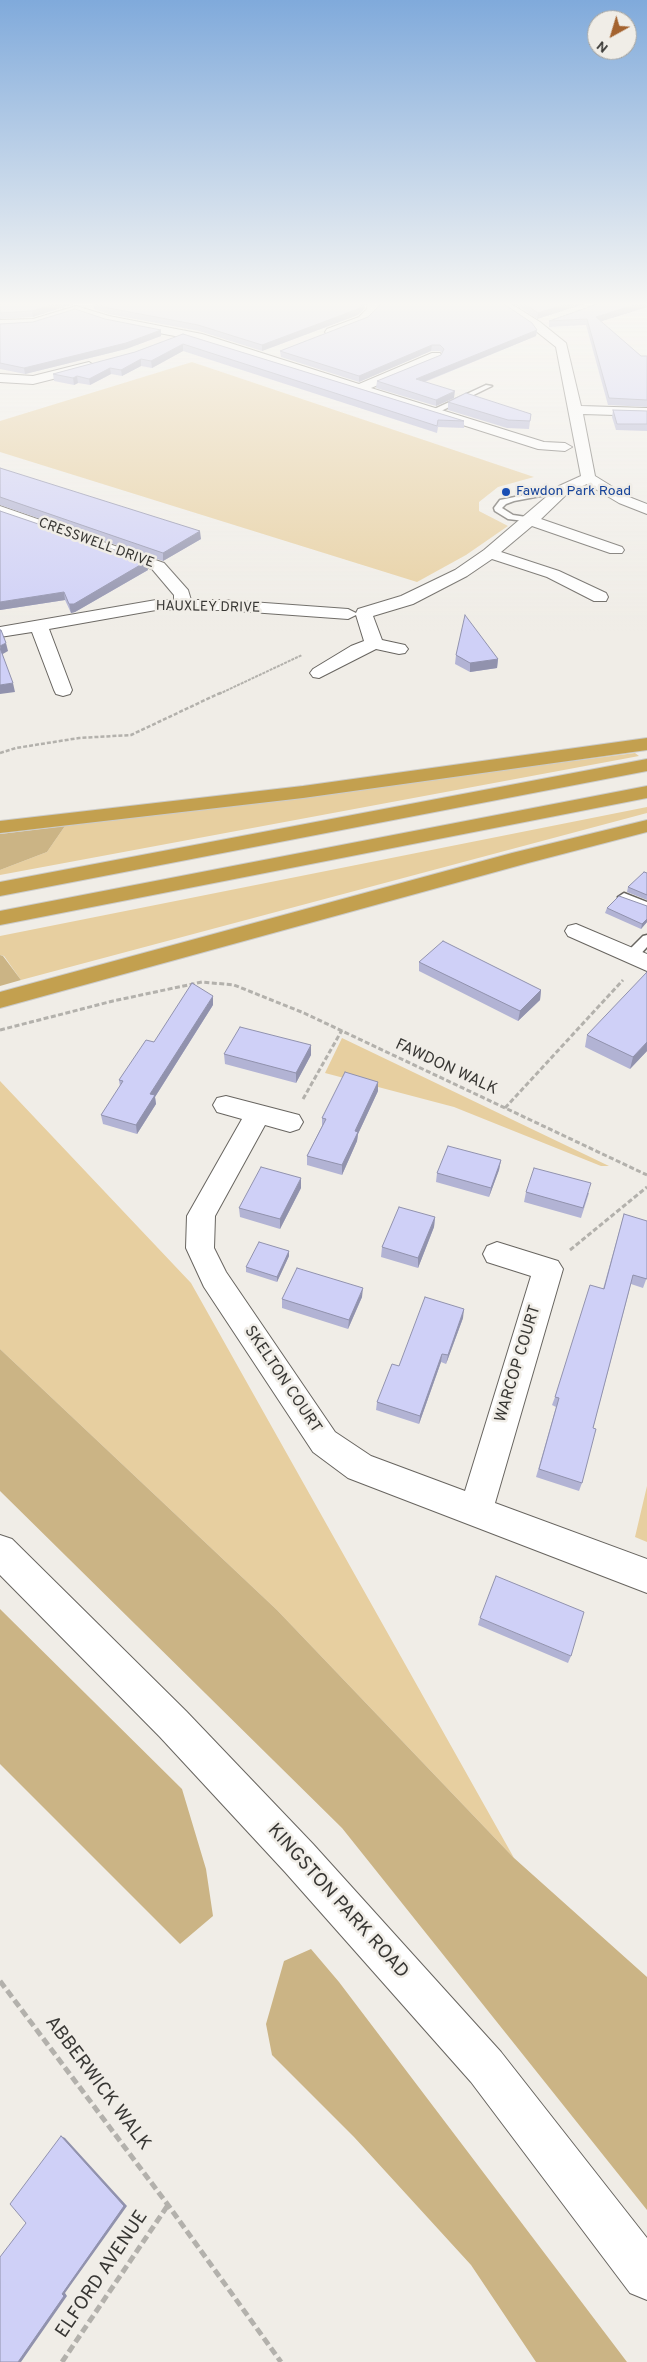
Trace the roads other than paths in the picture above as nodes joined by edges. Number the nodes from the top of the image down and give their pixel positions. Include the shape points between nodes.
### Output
1 (434, 412) edge
2 (575, 412) edge
3 (565, 447) dead end
4 (588, 478) junction
5 (564, 489) junction
6 (647, 509) edge
7 (0, 511) edge
8 (16, 516) junction
9 (530, 520) junction
10 (0, 524) edge
11 (616, 550) dead end
12 (490, 553) junction
13 (600, 597) dead end
14 (183, 605) junction
15 (356, 613) junction
16 (39, 626) junction
17 (0, 632) edge
18 (374, 643) junction
19 (400, 649) dead end
20 (319, 673) dead end
21 (83, 687) dead end
22 (63, 690) junction
23 (44, 693) dead end
24 (647, 744) edge
25 (647, 765) edge
26 (647, 792) edge
27 (647, 826) edge
28 (0, 828) edge
29 (0, 889) edge
30 (624, 896) edge
31 (647, 907) edge
32 (0, 918) edge
33 (576, 931) dead end
34 (641, 955) edge
35 (0, 1000) edge
36 (226, 1105) dead end
37 (258, 1113) junction
38 (290, 1122) dead end
39 (497, 1254) dead end
40 (476, 1511) junction
41 (0, 1551) edge
42 (647, 1576) edge
43 (647, 2276) edge

1 - 3 street via 543,446
2 - 4 street
4 - 5 street
4 - 6 street via 624,500
5 - 9 street
5 - 9 lane via 503,502 498,508 511,517
7 - 8 street, CRESSWELL DRIVE
8 - 10 street, CRESSWELL DRIVE
8 - 14 street, CRESSWELL DRIVE via 158,566 182,594
9 - 11 street
9 - 12 street
12 - 13 street via 553,574
12 - 15 street via 461,573 407,600
14 - 15 street, HAUXLEY DRIVE
14 - 16 street, HAUXLEY DRIVE via 156,605
15 - 18 street
16 - 17 street, HAUXLEY DRIVE
16 - 22 street
18 - 19 street
18 - 20 street
21 - 22 street
22 - 23 street
24 - 28 highway via 303,792
25 - 29 highway
26 - 32 highway
27 - 35 highway
30 - 31 lane
33 - 34 street
36 - 37 street
37 - 38 street
37 - 40 street, SKELTON COURT via 201,1216 200,1248 214,1279 324,1442 360,1467
39 - 40 street, WARCOP COURT via 548,1269
40 - 42 street, SKELTON COURT
41 - 43 street, KINGSTON PARK ROAD via 173,1724 312,1872 486,2067

